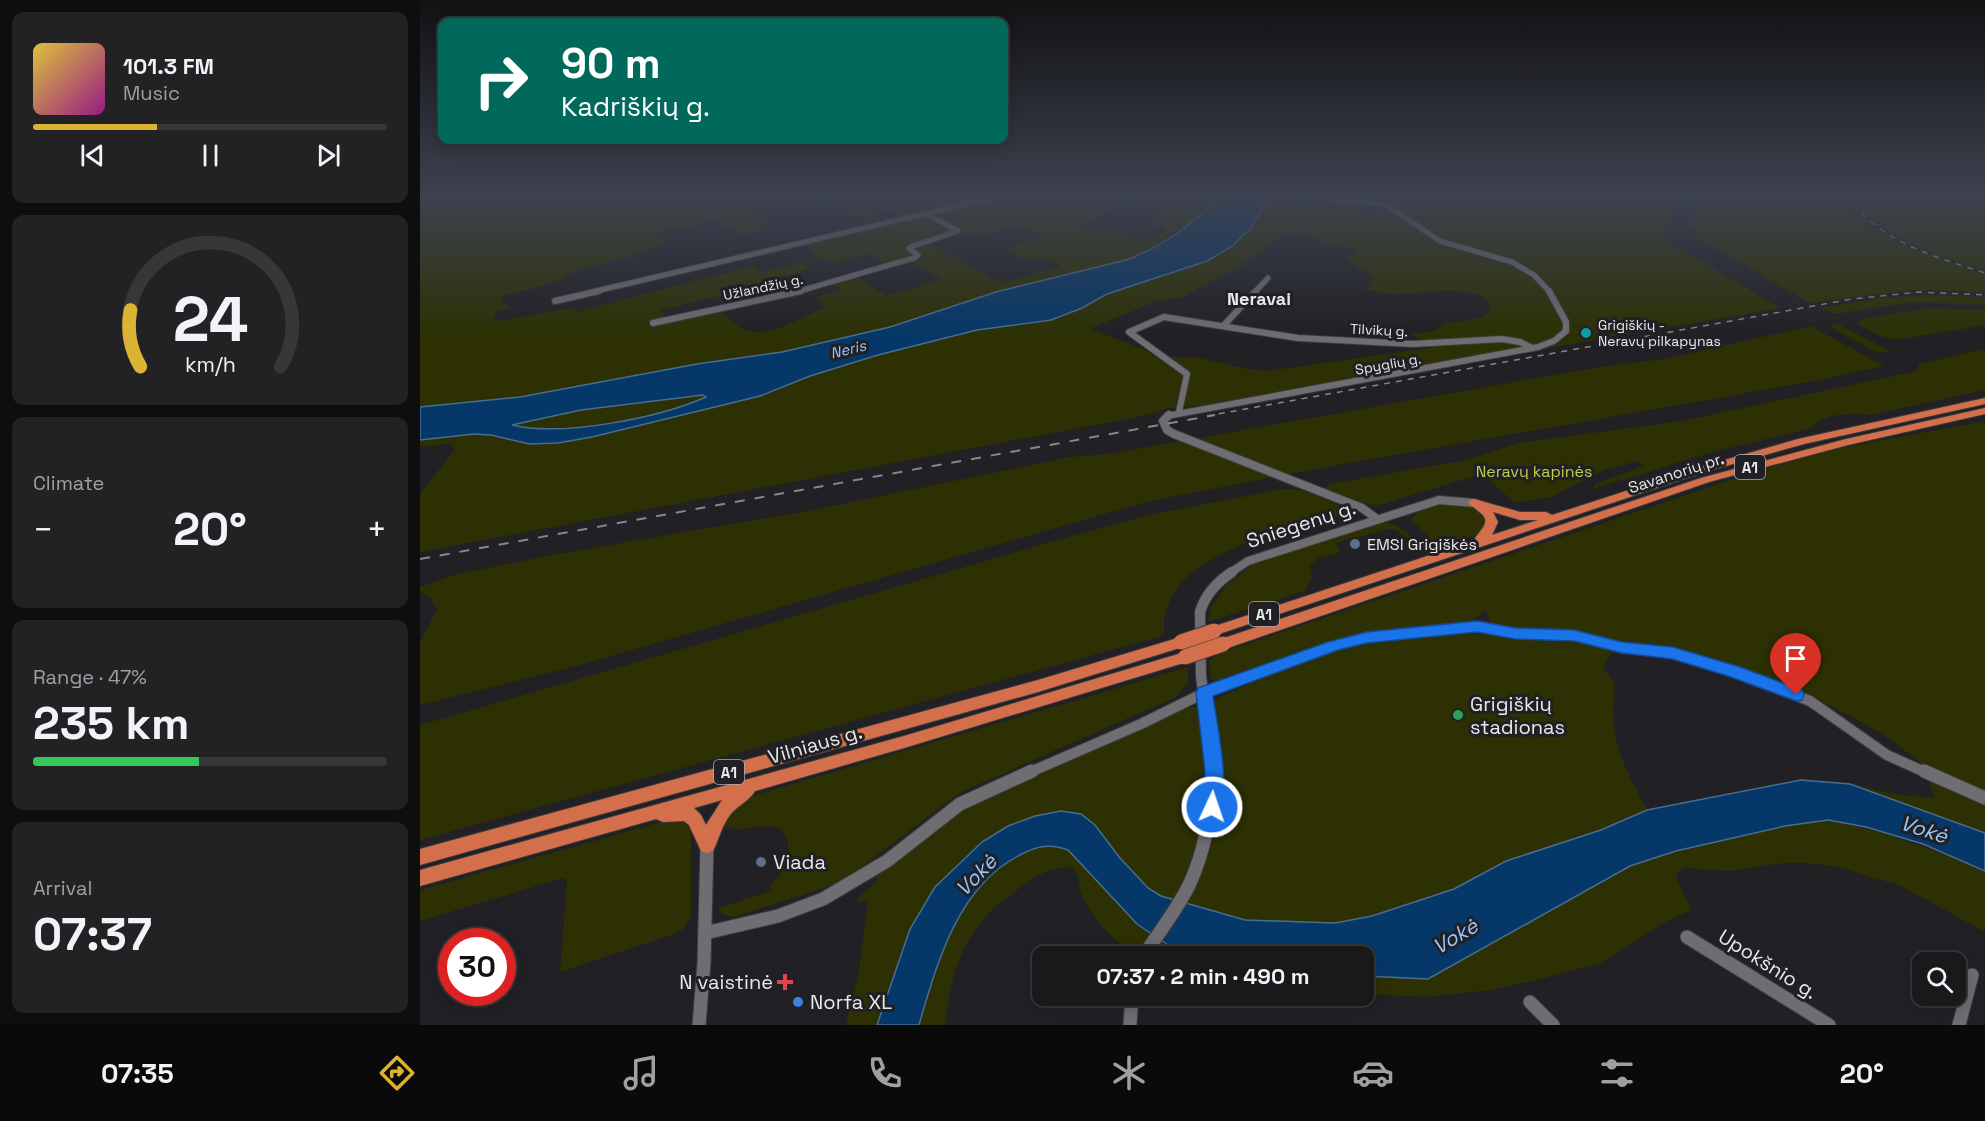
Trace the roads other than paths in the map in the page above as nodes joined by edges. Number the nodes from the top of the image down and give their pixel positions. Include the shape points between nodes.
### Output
1 (808, 242) edge
2 (926, 242) edge
3 (1443, 242) edge
4 (1268, 278) dead end
5 (555, 301) dead end
6 (653, 323) dead end
7 (1224, 325) junction
8 (1532, 348) junction
9 (1985, 400) edge
10 (1985, 411) edge
11 (1179, 412) junction
12 (1985, 416) edge
13 (1846, 442) junction
14 (1474, 503) junction
15 (1563, 514) junction
16 (1377, 519) junction
17 (1466, 547) junction
18 (1183, 649) junction
19 (1204, 693) junction
20 (756, 784) junction
21 (1985, 798) edge
22 (626, 820) junction
23 (707, 845) junction
24 (420, 857) edge
25 (420, 878) edge
26 (705, 933) junction
27 (1687, 937) dead end
28 (1151, 946) edge
29 (1971, 975) dead end
30 (1530, 1002) dead end
31 (1131, 1006) edge
32 (699, 1025) edge
33 (1130, 1025) edge
34 (1553, 1025) edge
35 (1829, 1025) edge
36 (1959, 1025) edge

1 - 5 street
2 - 6 street, Užlandžių g. via 910,247 918,255 914,258 790,294
3 - 8 street, Spyglių g. via 1503,258 1534,275 1554,296 1566,331
4 - 7 street
7 - 8 street, Tilvikų g. via 1308,339 1412,344 1503,339
7 - 11 street via 1164,317 1129,331 1187,374 1188,386
8 - 11 street, Spyglių g.
9 - 15 highway, A1 via 1737,459
10 - 13 highway, Savanorių pr. / A1
11 - 16 street via 1164,418 1162,424 1167,430 1362,508
12 - 13 highway
13 - 18 highway, Savanorių pr. / A1, bridge via 1705,480 1223,644
14 - 15 highway via 1520,516
14 - 16 street, Sniegenų g. via 1439,500
14 - 17 highway via 1490,515 1494,525
15 - 17 highway, A1
16 - 19 street, Sniegenų g. via 1248,561 1220,580 1200,612
17 - 18 highway, A1, bridge via 1316,591 1214,630
18 - 20 highway, Vilniaus g. / A1 via 1060,696
18 - 24 highway, Vilniaus g. / A1
19 - 21 street via 1367,637 1477,626 1515,633 1574,636 1622,648 1673,653 1782,689 1828,712 1887,755
19 - 26 street via 972,797 946,812 888,860 816,904 746,927
19 - 28 street, Sniegenų g. via 1214,771 1212,807 1189,885
20 - 22 highway, Vilniaus g. / A1
20 - 23 highway via 730,801 720,813
22 - 23 highway via 688,813
22 - 25 highway, Vilniaus g. / A1
23 - 26 street
26 - 32 street
27 - 35 street, Upokšnio g.
29 - 36 street
30 - 34 street
31 - 33 street

